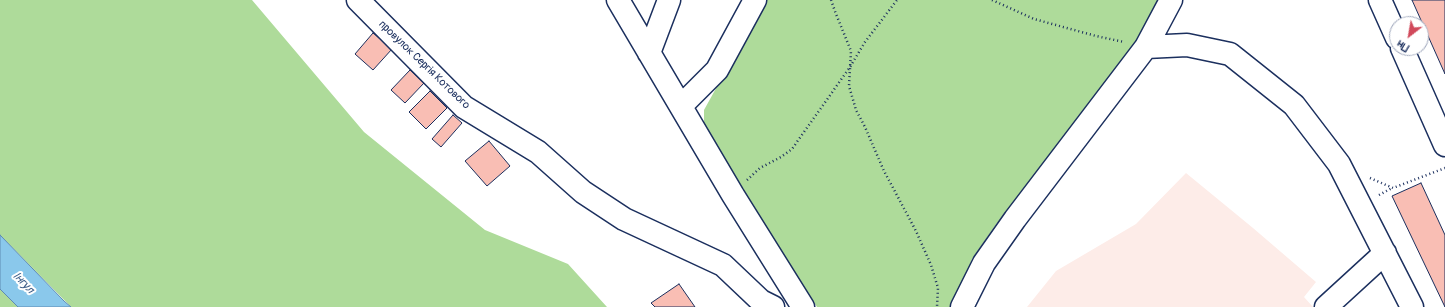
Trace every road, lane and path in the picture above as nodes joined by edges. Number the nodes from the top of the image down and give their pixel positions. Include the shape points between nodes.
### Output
1 (358, 0) edge
2 (618, 0) edge
3 (669, 0) edge
4 (755, 0) edge
5 (831, 0) edge
6 (897, 0) edge
7 (992, 0) edge
8 (1171, 0) edge
9 (1380, 0) edge
10 (1389, 20) edge
11 (1146, 47) junction
12 (649, 53) junction
13 (1406, 56) edge
14 (850, 67) junction
15 (680, 106) junction
16 (1445, 145) edge
17 (1339, 164) junction
18 (1445, 168) edge
19 (733, 195) junction
20 (1385, 253) junction
21 (773, 307) edge
22 (803, 307) edge
23 (937, 307) edge
24 (962, 307) edge
25 (1326, 307) edge
26 (1412, 307) edge

1 - 21 street, провулок Сергія Котового via 464,107 538,152 583,192 624,220 723,265 761,301
2 - 12 street
3 - 12 street
4 - 15 street via 717,70
5 - 14 path via 851,51
6 - 14 path via 865,42
7 - 11 path via 1034,18
8 - 11 street
9 - 10 street
11 - 17 street via 1187,45 1230,54 1294,105
11 - 24 street via 1015,218 984,263
12 - 15 street
13 - 16 street
14 - 19 path via 792,149 760,168
14 - 23 path via 849,86 856,110 931,265 938,288
15 - 19 street
17 - 18 path via 1393,188
17 - 20 street
19 - 22 street
20 - 25 street
20 - 26 street

